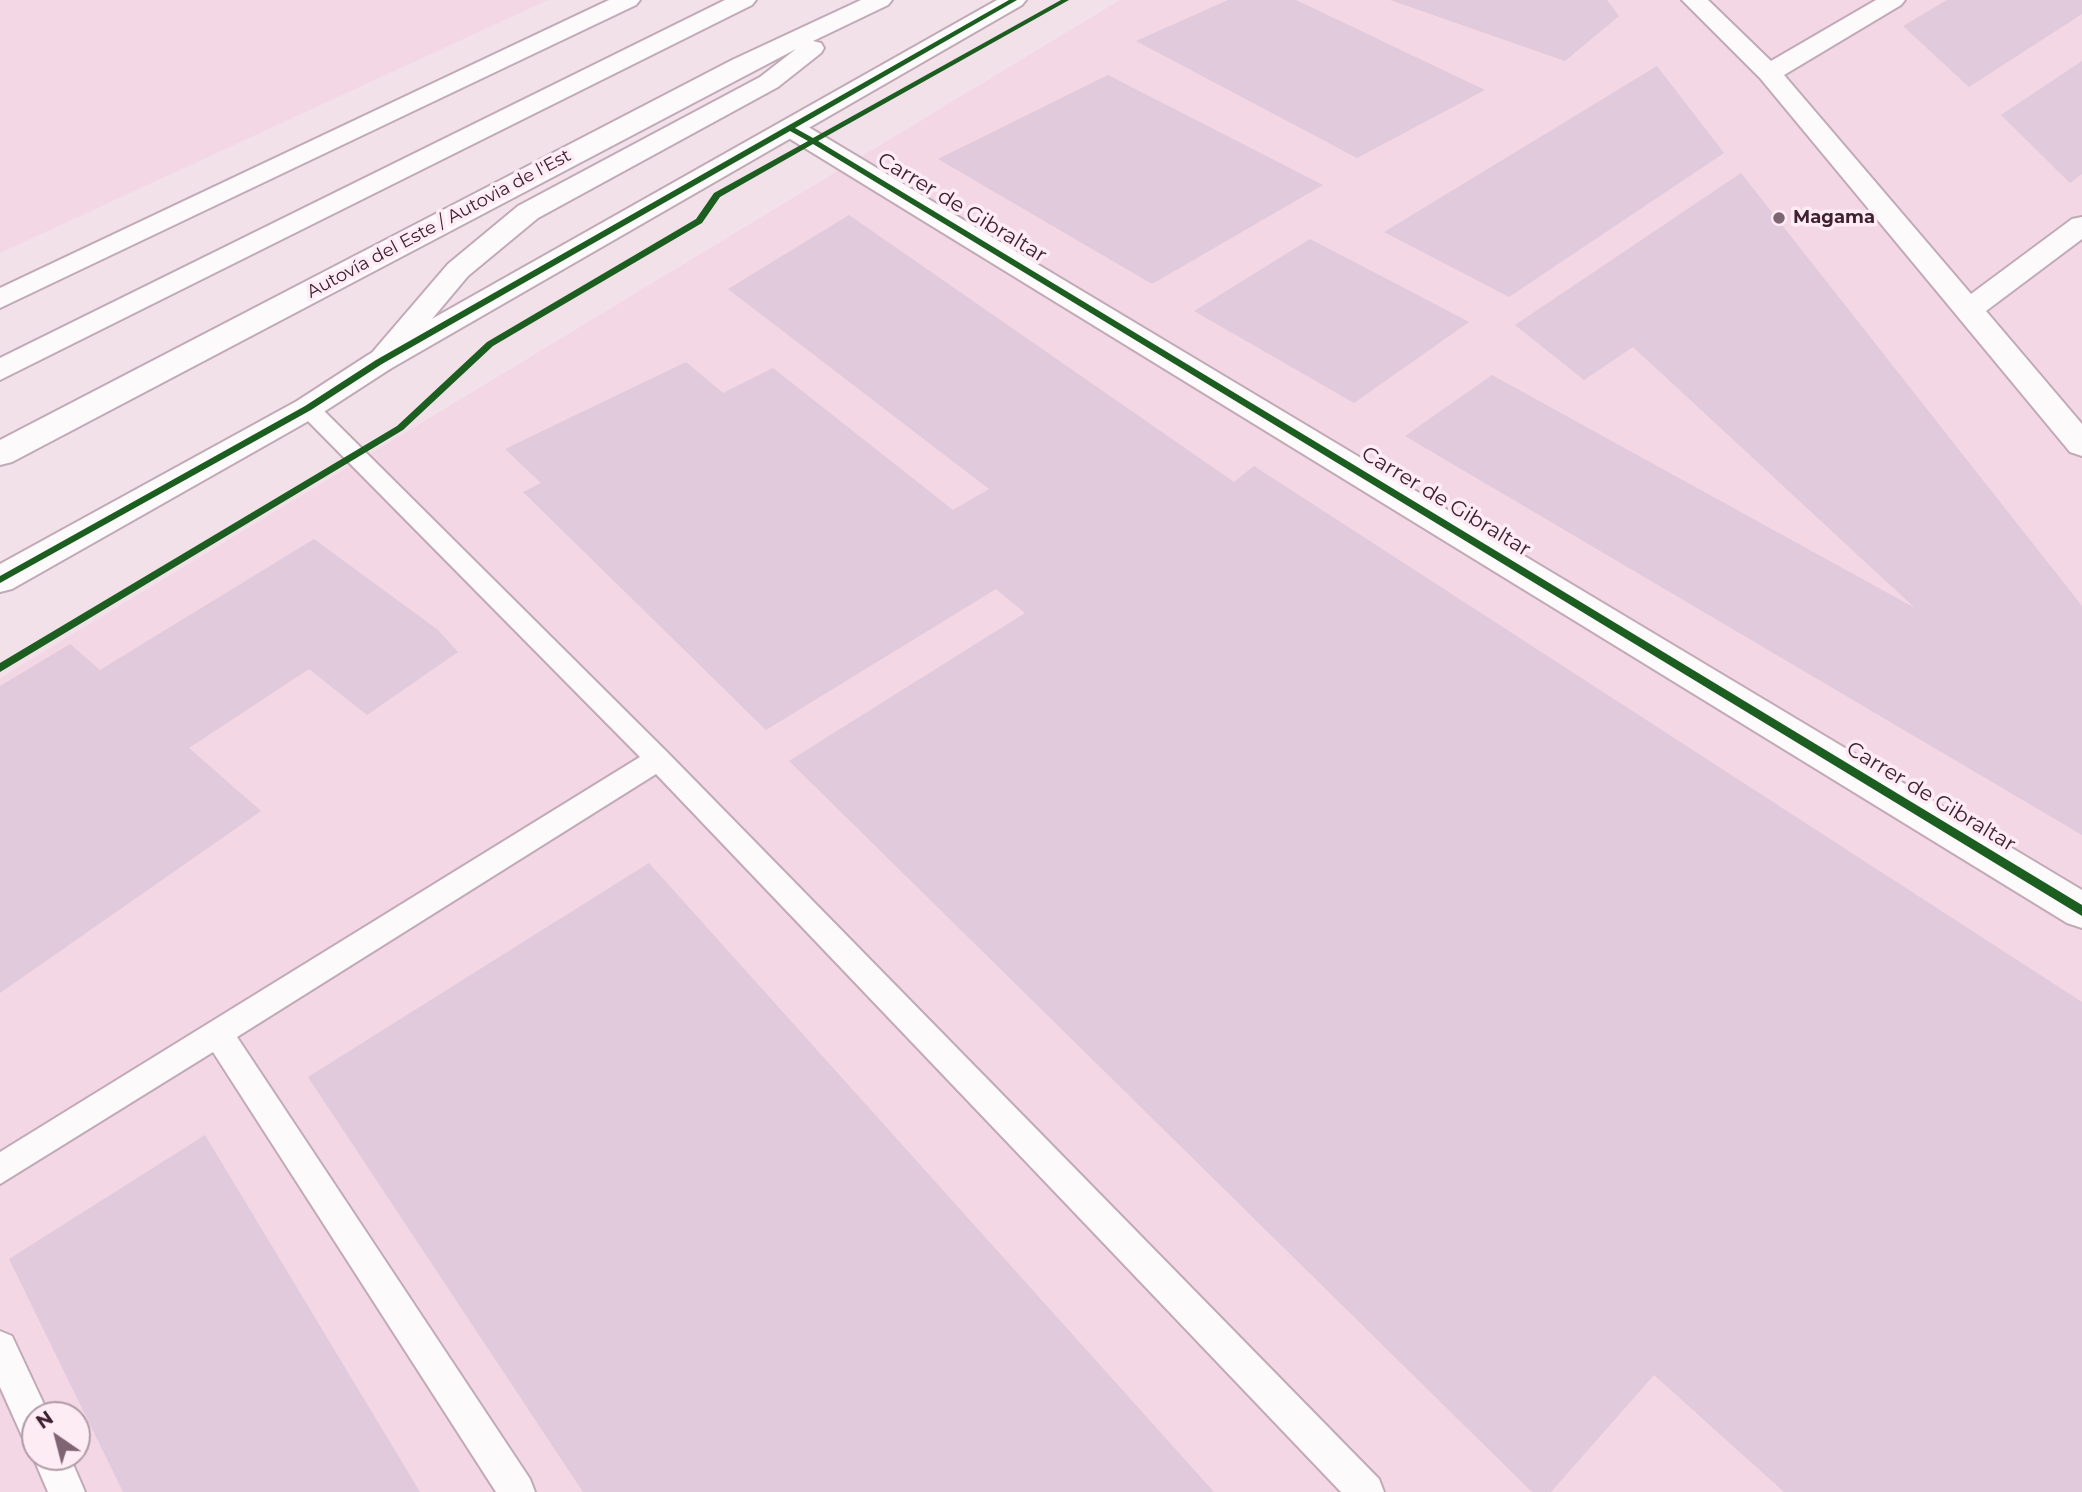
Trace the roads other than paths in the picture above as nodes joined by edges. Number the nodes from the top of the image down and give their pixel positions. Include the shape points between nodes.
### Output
1 (628, 0) edge
2 (744, 0) edge
3 (1014, 0) edge
4 (1694, 0) edge
5 (1893, 0) edge
6 (871, 5) edge
7 (1769, 73) junction
8 (790, 128) junction
9 (2082, 225) edge
10 (0, 299) edge
11 (1967, 311) junction
12 (379, 362) junction
13 (0, 370) edge
14 (307, 408) junction
15 (2082, 445) edge
16 (0, 454) edge
17 (0, 580) edge
18 (658, 759) junction
19 (2082, 911) edge
20 (217, 1032) junction
21 (0, 1169) edge
22 (0, 1348) edge
23 (25, 1401) edge
24 (57, 1471) edge
25 (67, 1492) edge
26 (517, 1492) edge
27 (1366, 1492) edge

1 - 10 main road
2 - 13 main road
3 - 8 main road
4 - 7 main road
5 - 7 main road
6 - 12 main road via 769,82 528,212 458,270
6 - 16 main road, Autovía del Este / Autovia de l'Est via 741,65
7 - 11 main road
8 - 12 main road
8 - 19 main road, Carrer de Gibraltar
9 - 11 main road
11 - 15 main road
12 - 14 main road
14 - 17 main road
14 - 18 lane
18 - 20 lane
18 - 27 lane
20 - 21 lane
20 - 26 lane
22 - 23 lane
24 - 25 lane

